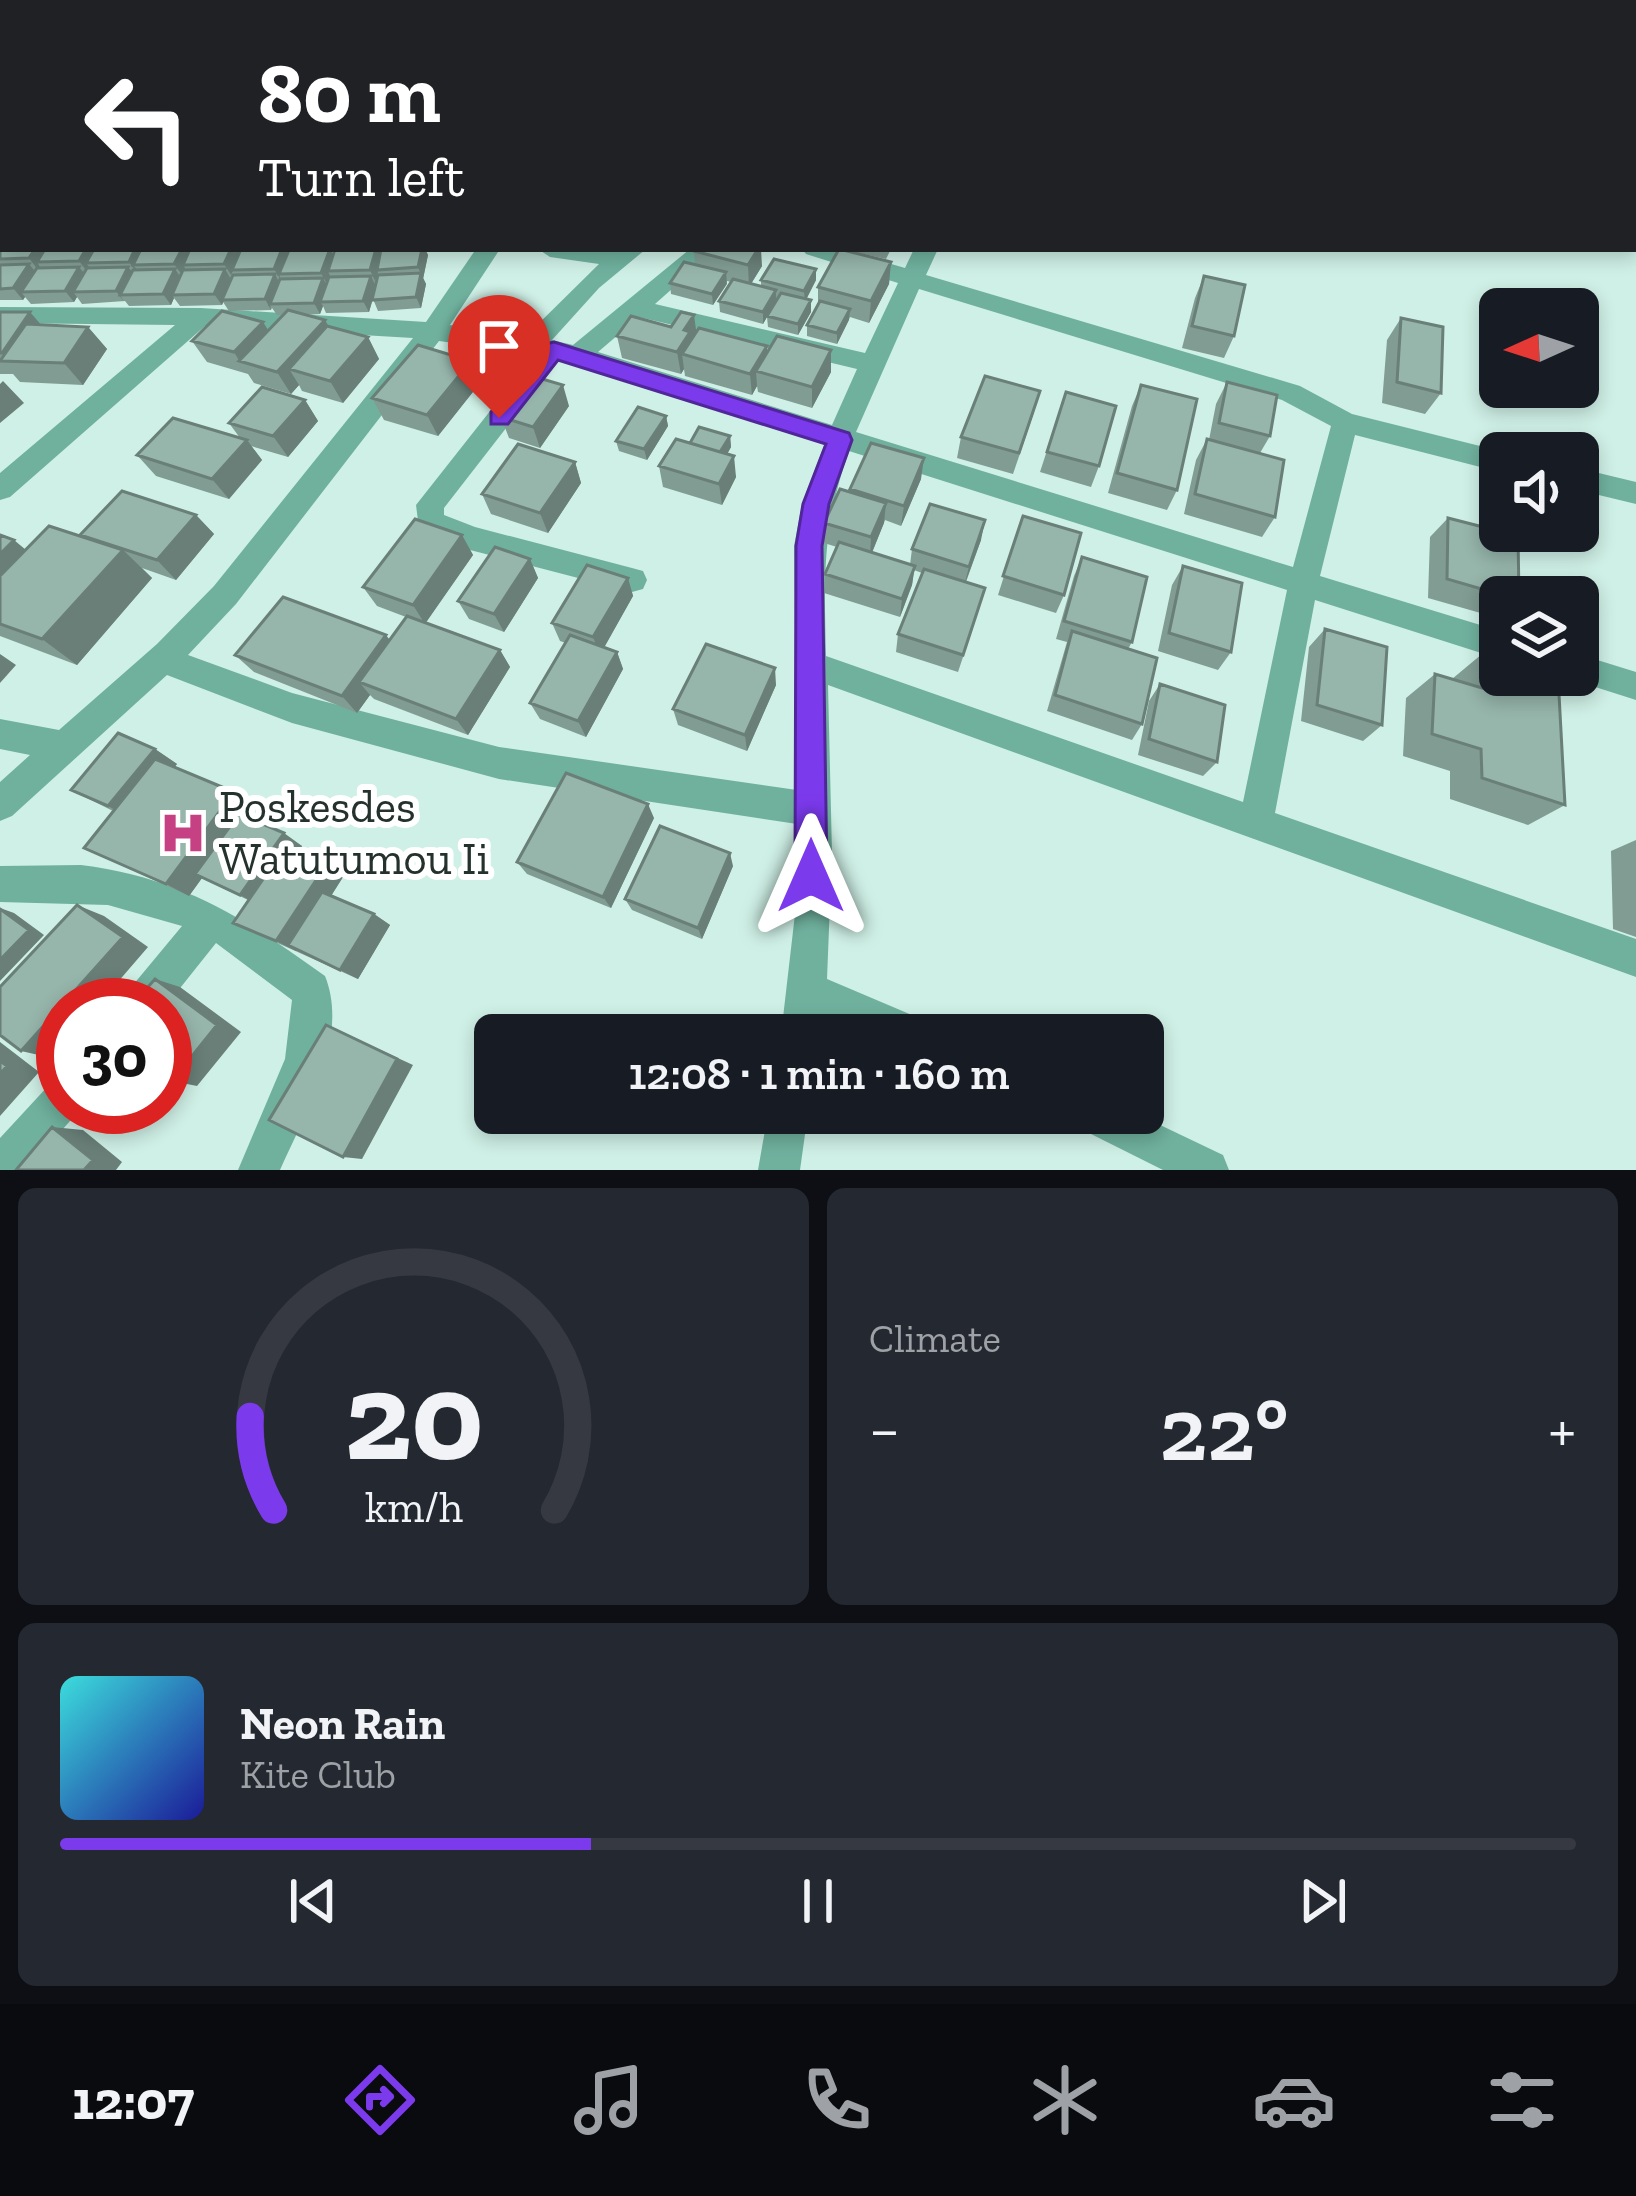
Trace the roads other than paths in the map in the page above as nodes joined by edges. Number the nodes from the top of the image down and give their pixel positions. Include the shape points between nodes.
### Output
1 (486, 252) edge
2 (588, 252) edge
3 (701, 252) edge
4 (836, 252) edge
5 (627, 255) edge
6 (919, 263) edge
7 (633, 307) junction
8 (0, 314) edge
9 (201, 316) junction
10 (435, 328) junction
11 (555, 350) junction
12 (873, 364) junction
13 (1345, 422) junction
14 (840, 440) junction
15 (1479, 456) edge
16 (1599, 484) edge
17 (0, 489) edge
18 (1636, 493) edge
19 (632, 580) edge
20 (1303, 584) junction
21 (1479, 638) edge
22 (161, 659) junction
23 (812, 665) junction
24 (1599, 675) edge
25 (1636, 686) edge
26 (0, 734) edge
27 (62, 746) junction
28 (0, 804) edge
29 (811, 809) junction
30 (1256, 821) junction
31 (0, 884) edge
32 (211, 920) junction
33 (1636, 958) edge
34 (164, 978) edge
35 (808, 990) junction
36 (804, 1014) edge
37 (863, 1014) edge
38 (36, 1129) edge
39 (785, 1134) edge
40 (1134, 1134) edge
41 (0, 1169) edge
42 (259, 1170) edge
43 (779, 1170) edge
44 (1208, 1170) edge

1 - 10 street
2 - 5 street
3 - 7 street
4 - 6 street
5 - 11 street via 591,282
6 - 12 street
6 - 13 street via 1291,393
7 - 11 street
7 - 12 street
8 - 9 street
9 - 10 street
9 - 17 street
10 - 11 street
10 - 22 street via 225,595
11 - 14 street
11 - 19 street via 430,505 430,521
12 - 14 street
13 - 15 street
13 - 20 street
14 - 20 street
14 - 23 street via 809,546
16 - 18 street
20 - 21 street
20 - 30 street
22 - 27 street
22 - 29 street via 292,708 499,763
23 - 29 street
23 - 30 street
24 - 25 street
26 - 27 street
27 - 28 street
29 - 35 street
30 - 33 street
31 - 32 street via 83,880
32 - 34 street
32 - 42 street via 311,990 308,1048
35 - 36 street
35 - 37 street
38 - 41 street
39 - 43 street
40 - 44 street

